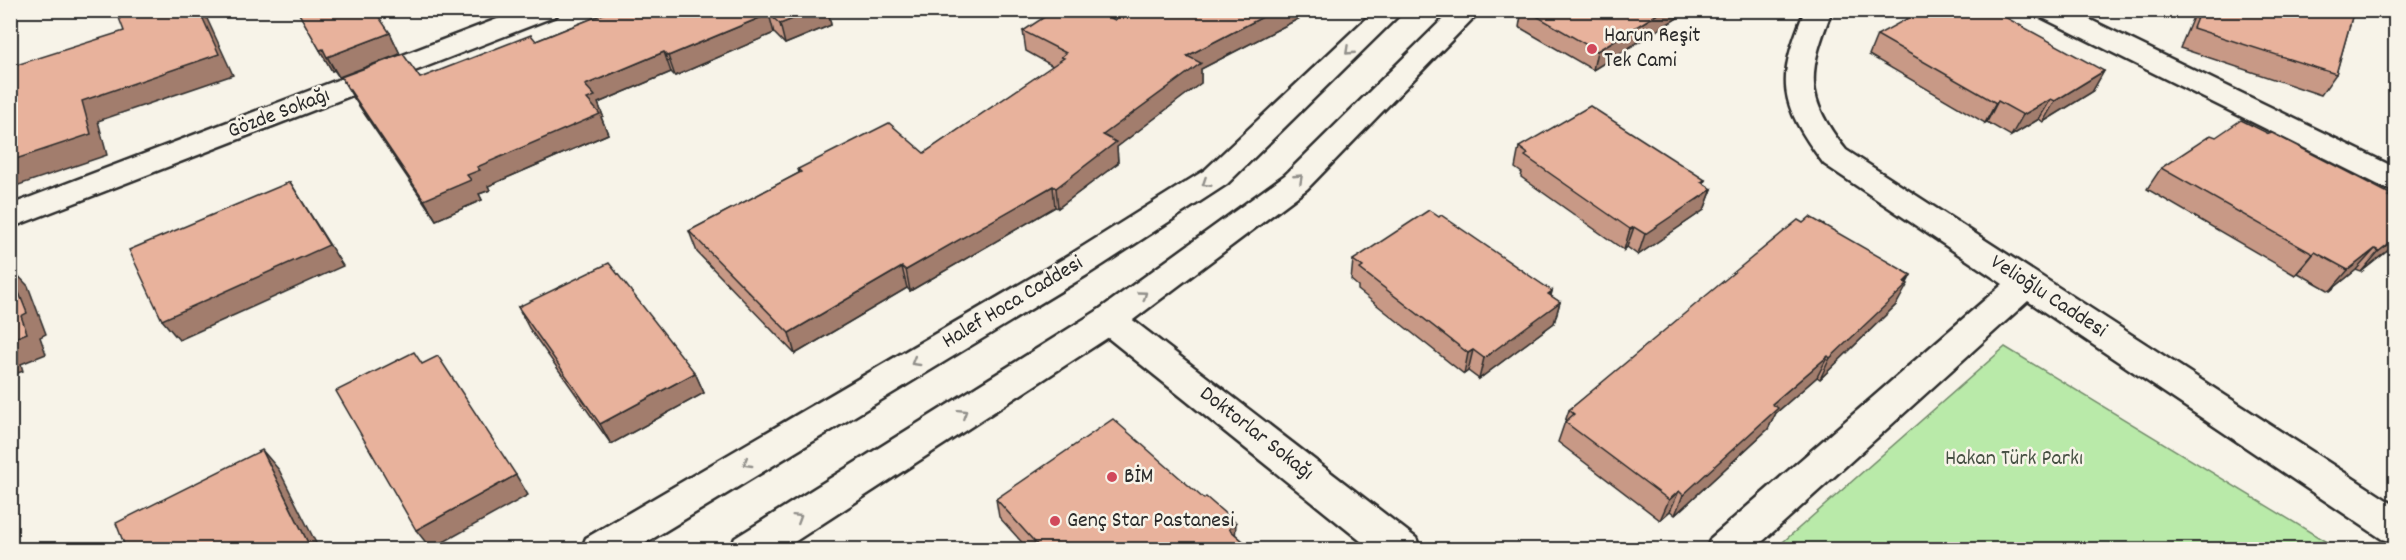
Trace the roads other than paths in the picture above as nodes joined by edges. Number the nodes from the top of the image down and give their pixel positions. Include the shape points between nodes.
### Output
1 (547, 10) edge
2 (1391, 10) edge
3 (1468, 10) edge
4 (1819, 10) edge
5 (2048, 10) edge
6 (2396, 181) edge
7 (10, 217) edge
8 (2026, 283) junction
9 (1109, 320) junction
10 (2396, 527) edge
11 (600, 549) edge
12 (749, 549) edge
13 (1402, 549) edge
14 (1725, 549) edge

1 - 7 street, Gözde Sokağı
2 -> 11 street, Halef Hoca Caddesi via 1216,177 1075,267
9 -> 3 street via 1296,182
4 - 8 street, Velioğlu Caddesi via 1802,54 1798,87 1802,106 1821,140 1835,157
5 - 6 street
8 - 10 street, Velioğlu Caddesi
8 - 14 street
12 -> 9 street
9 - 13 street, Doktorlar Sokağı

